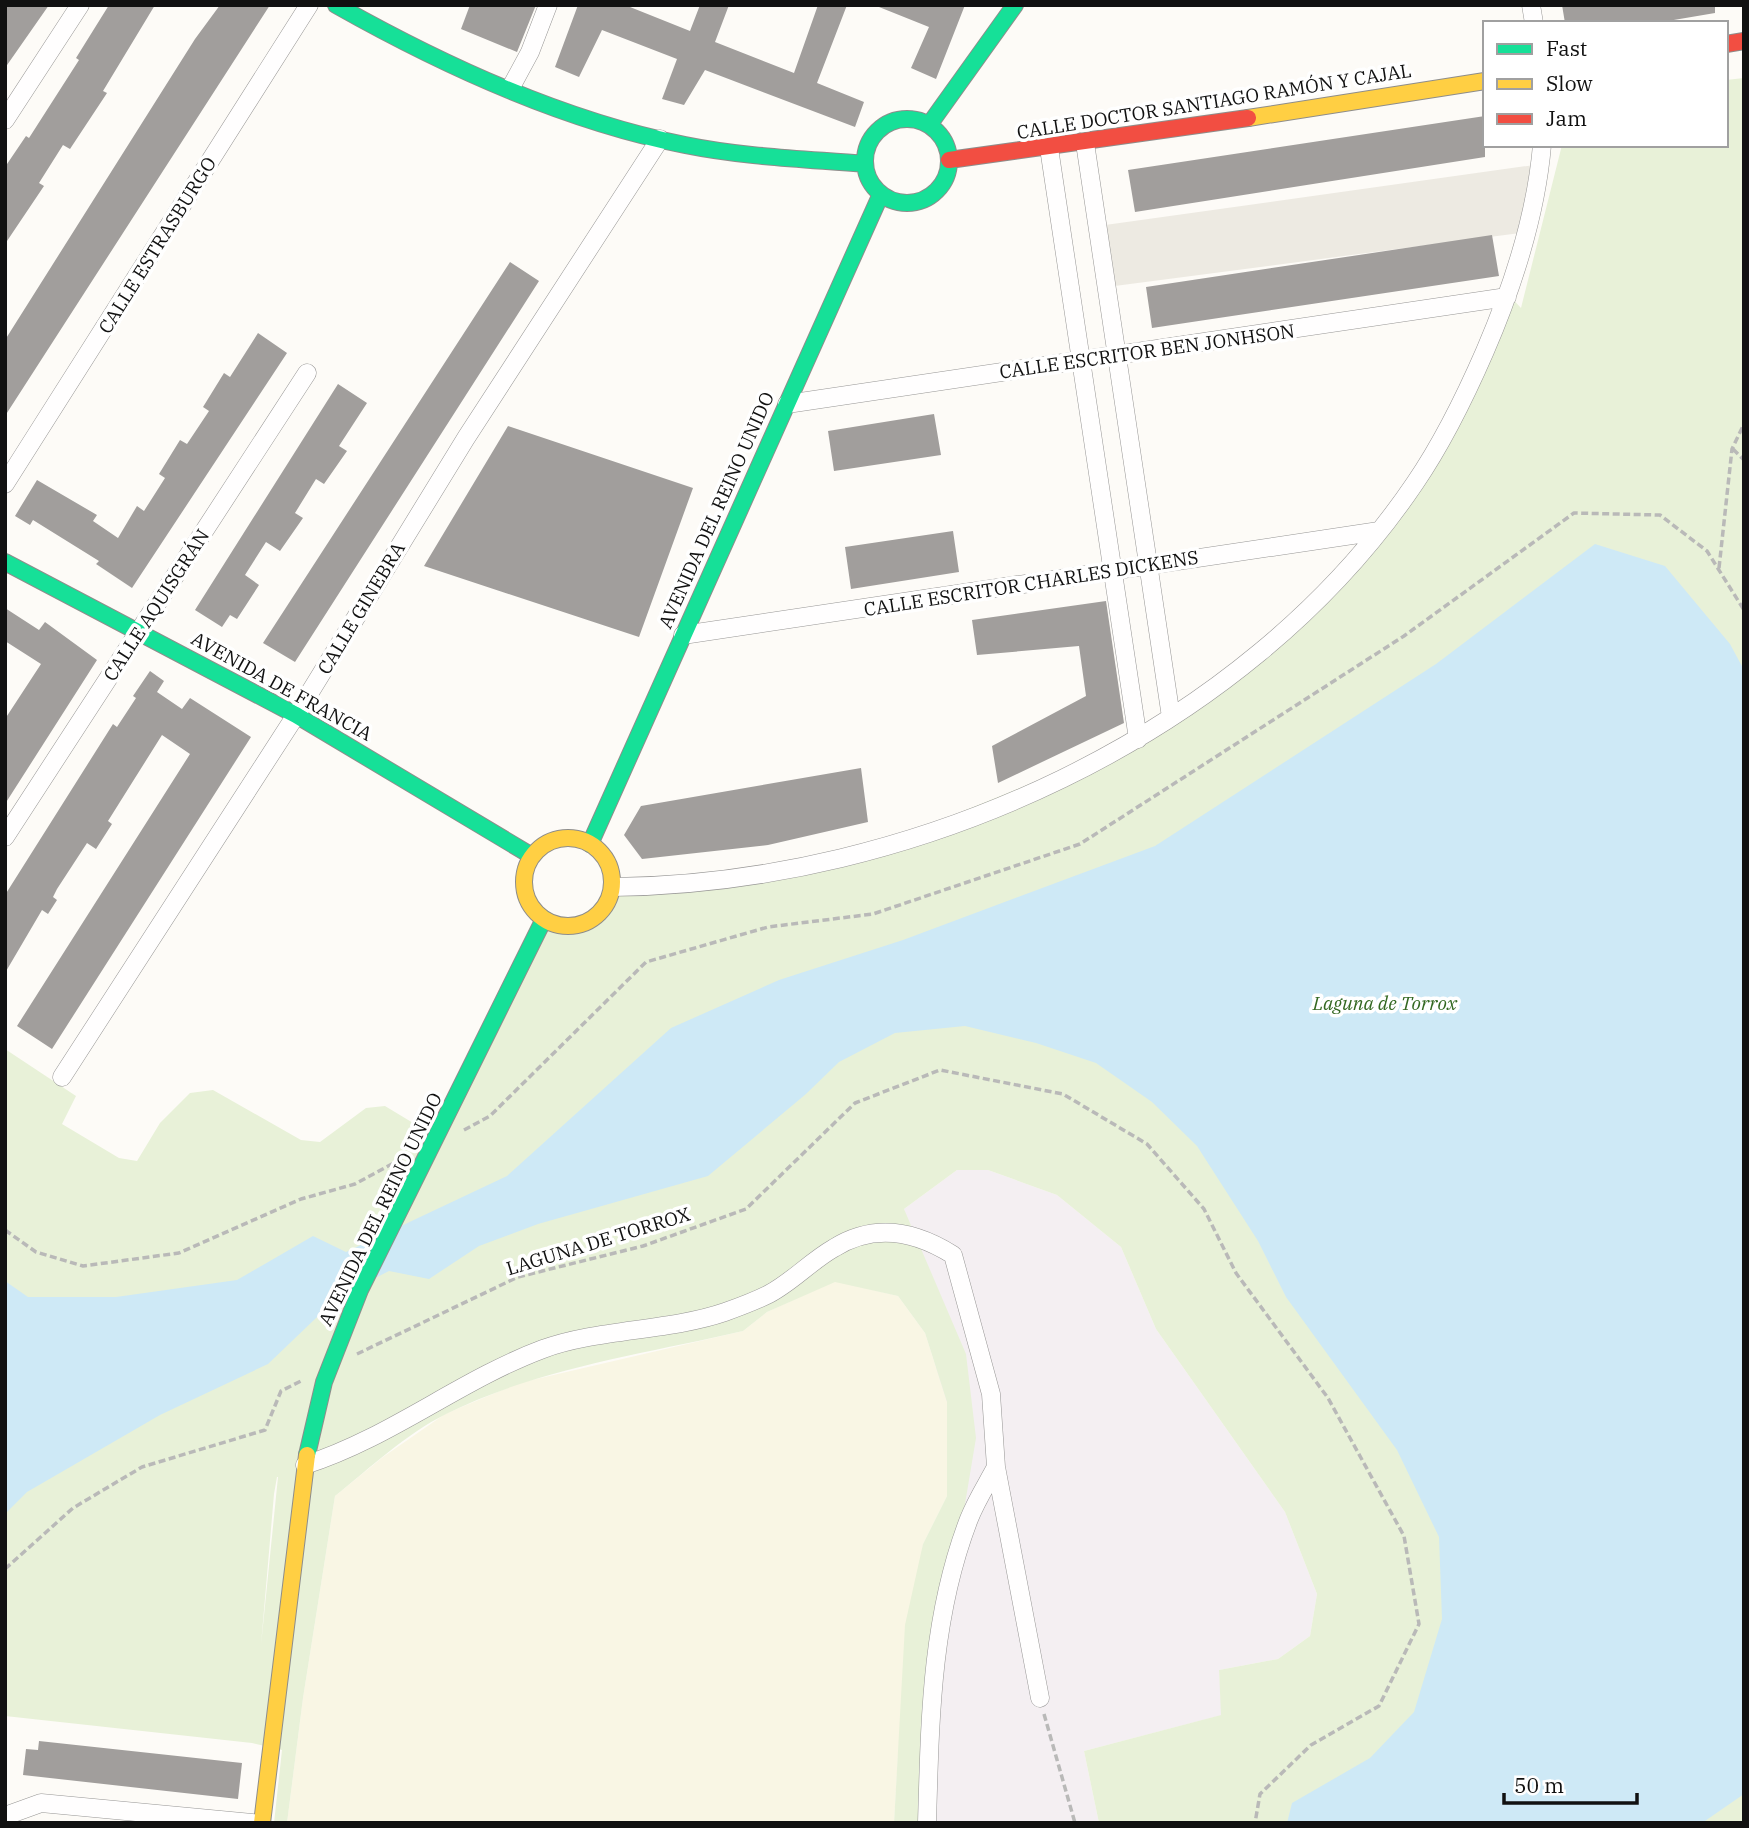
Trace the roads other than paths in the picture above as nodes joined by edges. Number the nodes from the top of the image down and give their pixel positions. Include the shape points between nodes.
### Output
1 (80, 5) edge
2 (309, 5) edge
3 (336, 5) edge
4 (548, 5) edge
5 (1015, 5) edge
6 (1483, 81) edge
7 (510, 89) junction
8 (5, 120) edge
9 (929, 125) junction
10 (660, 139) junction
11 (1085, 143) junction
12 (1542, 147) edge
13 (1049, 148) junction
14 (949, 160) junction
15 (865, 164) junction
16 (881, 194) junction
17 (1507, 297) junction
18 (1117, 355) junction
19 (1081, 360) junction
20 (307, 373) dead end
21 (787, 404) junction
22 (5, 484) edge
23 (1379, 531) junction
24 (5, 562) edge
25 (1149, 565) junction
26 (1113, 571) junction
27 (139, 631) junction
28 (683, 635) junction
29 (296, 715) junction
30 (1171, 717) junction
31 (1138, 739) junction
32 (5, 837) edge
33 (590, 844) junction
34 (532, 856) junction
35 (613, 887) junction
36 (544, 919) junction
37 (62, 1077) dead end
38 (305, 1465) junction
39 (996, 1467) junction
40 (1040, 1698) road end
41 (5, 1816) edge
42 (165, 1818) edge
43 (252, 1823) edge
44 (262, 1823) edge
45 (927, 1823) edge

1 - 8 street
2 - 22 street, CALLE ESTRASBURGO
3 - 7 street via 384,33
4 - 7 street
5 - 9 street
6 - 11 street, CALLE DOCTOR SANTIAGO RAMÓN Y CAJAL
7 - 10 street
9 - 14 street via 943,140
9 - 15 street via 904,119 880,129 866,151
10 - 15 street via 737,152
10 - 29 street, CALLE GINEBRA via 466,438
11 - 13 street, CALLE DOCTOR SANTIAGO RAMÓN Y CAJAL
11 - 18 street
12 - 17 street via 1527,232
13 - 14 street, CALLE DOCTOR SANTIAGO RAMÓN Y CAJAL
13 - 19 street
14 - 16 street via 947,174 932,195 906,203
15 - 16 street via 872,186
16 - 21 street, AVENIDA DEL REINO UNIDO
17 - 18 street, CALLE ESCRITOR BEN JONHSON
17 - 23 street via 1461,405 1416,482
18 - 19 street, CALLE ESCRITOR BEN JONHSON
18 - 25 street
19 - 21 street, CALLE ESCRITOR BEN JONHSON
19 - 26 street
20 - 27 street, CALLE AQUISGRÁN
21 - 28 street, AVENIDA DEL REINO UNIDO
23 - 25 street, CALLE ESCRITOR CHARLES DICKENS
23 - 30 street via 1318,597 1243,667
24 - 27 street, AVENIDA DE FRANCIA
25 - 26 street, CALLE ESCRITOR CHARLES DICKENS
25 - 30 street
26 - 28 street, CALLE ESCRITOR CHARLES DICKENS
26 - 31 street
27 - 29 street, AVENIDA DE FRANCIA
27 - 32 street, CALLE AQUISGRÁN
28 - 33 street, AVENIDA DEL REINO UNIDO
29 - 34 street, AVENIDA DE FRANCIA
29 - 37 street, CALLE GINEBRA
30 - 31 street
31 - 35 street via 1040,790 870,851 765,872
33 - 34 street via 565,838 552,841
33 - 35 street via 608,862
34 - 36 street via 525,876 526,897
35 - 36 street via 600,914 587,922 558,925
36 - 38 street, AVENIDA DEL REINO UNIDO via 360,1290 330,1368
38 - 39 street via 342,1454 483,1374 546,1348 723,1313 770,1294 835,1247 868,1235 903,1232 932,1241 953,1255 990,1394
38 - 44 street, AVENIDA DEL REINO UNIDO
39 - 40 street
39 - 45 street via 969,1519 940,1619 931,1687
41 - 42 street via 41,1802
42 - 43 street

